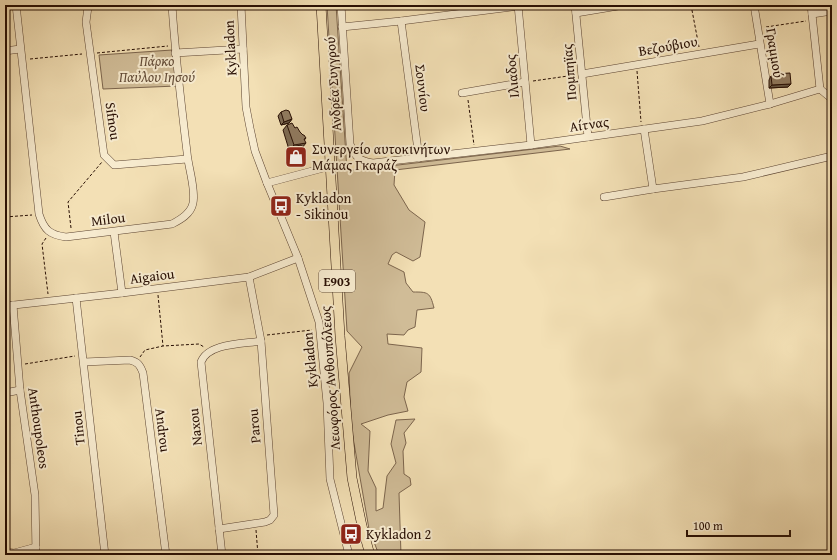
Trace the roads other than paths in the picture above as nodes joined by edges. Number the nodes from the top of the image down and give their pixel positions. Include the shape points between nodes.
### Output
1 (16, 5) edge
2 (91, 5) edge
3 (172, 5) edge
4 (241, 5) edge
5 (321, 5) edge
6 (341, 5) edge
7 (518, 5) edge
8 (575, 5) edge
9 (624, 5) edge
10 (754, 5) edge
11 (811, 5) edge
12 (832, 11) edge
13 (576, 13) junction
14 (812, 17) junction
15 (402, 21) junction
16 (342, 28) junction
17 (759, 44) junction
18 (20, 49) junction
19 (243, 49) junction
20 (5, 51) edge
21 (175, 54) junction
22 (582, 74) junction
23 (525, 82) junction
24 (820, 89) junction
25 (465, 93) road end
26 (832, 99) edge
27 (770, 104) junction
28 (643, 130) junction
29 (588, 137) junction
30 (531, 144) junction
31 (832, 156) edge
32 (419, 158) junction
33 (188, 159) junction
34 (358, 159) joint
35 (331, 166) junction
36 (267, 183) junction
37 (653, 189) junction
38 (604, 197) dead end
39 (114, 232) junction
40 (298, 258) junction
41 (249, 277) junction
42 (122, 293) junction
43 (76, 298) junction
44 (13, 305) junction
45 (5, 306) edge
46 (260, 338) junction
47 (83, 359) junction
48 (20, 390) junction
49 (5, 393) edge
50 (219, 529) junction
51 (36, 547) junction
52 (5, 552) edge
53 (36, 555) edge
54 (105, 555) edge
55 (166, 555) edge
56 (222, 555) edge
57 (349, 555) edge
58 (370, 555) edge

1 - 18 street
2 - 33 street, Sifnou via 88,7 86,22 104,155 114,165
3 - 21 street, Milou
4 - 19 street, Kykladon
5 - 35 main road, Λεωφόρος Ανθουπόλεως / E903
6 - 16 street, Ανδρέα Συγγρού
7 - 15 street
7 - 23 street, Ιλιαδος
8 - 13 street, Πομπηϊας
9 - 13 street
10 - 17 street, Γραμμού
11 - 14 street
12 - 14 street
13 - 22 street, Πομπηϊας
14 - 24 street
15 - 16 street
15 - 32 street, Σουνίου
16 - 34 street, Ανδρέα Συγγρού via 350,144
17 - 22 street, Βεζούβιου
17 - 27 street, Γραμμού
18 - 20 street
18 - 39 street, Milou via 39,214 43,225 57,236
19 - 21 street
19 - 36 street, Kykladon via 246,107 255,150
21 - 33 street, Milou
22 - 29 street, Πομπηϊας
23 - 25 street
23 - 30 street, Ιλιαδος
24 - 26 street
24 - 27 street, Αίτνας
27 - 28 street, Αίτνας via 702,121
28 - 29 street, Αίτνας
28 - 37 street
29 - 30 street, Αίτνας
30 - 32 street, Αίτνας
31 - 37 street via 743,177
32 - 34 street, Αίτνας via 373,163
33 - 39 street, Milou via 193,204 182,219 172,224
35 - 36 street
35 - 58 main road, Λεωφόρος Ανθουπόλεως / E903 via 340,336 352,478
36 - 40 street, Kykladon
37 - 38 street
39 - 42 street
40 - 41 street, Aigaiou
40 - 57 street, Kykladon via 319,322 327,403 330,479
41 - 42 street, Aigaiou
41 - 46 street, Parou
42 - 43 street, Aigaiou
43 - 44 street, Aigaiou
43 - 47 street, Tinou
44 - 45 street, Aigaiou
44 - 48 street, Anthoupoleos
46 - 50 street, Naxou via 216,348 203,357 201,362
46 - 50 street, Parou via 274,514 270,520
47 - 54 street, Tinou
47 - 55 street, Androu via 130,360 137,362 143,373
48 - 49 street
48 - 51 street, Anthoupoleos via 35,495
50 - 56 street, Naxou
51 - 52 street via 14,553
51 - 53 street, Anthoupoleos

